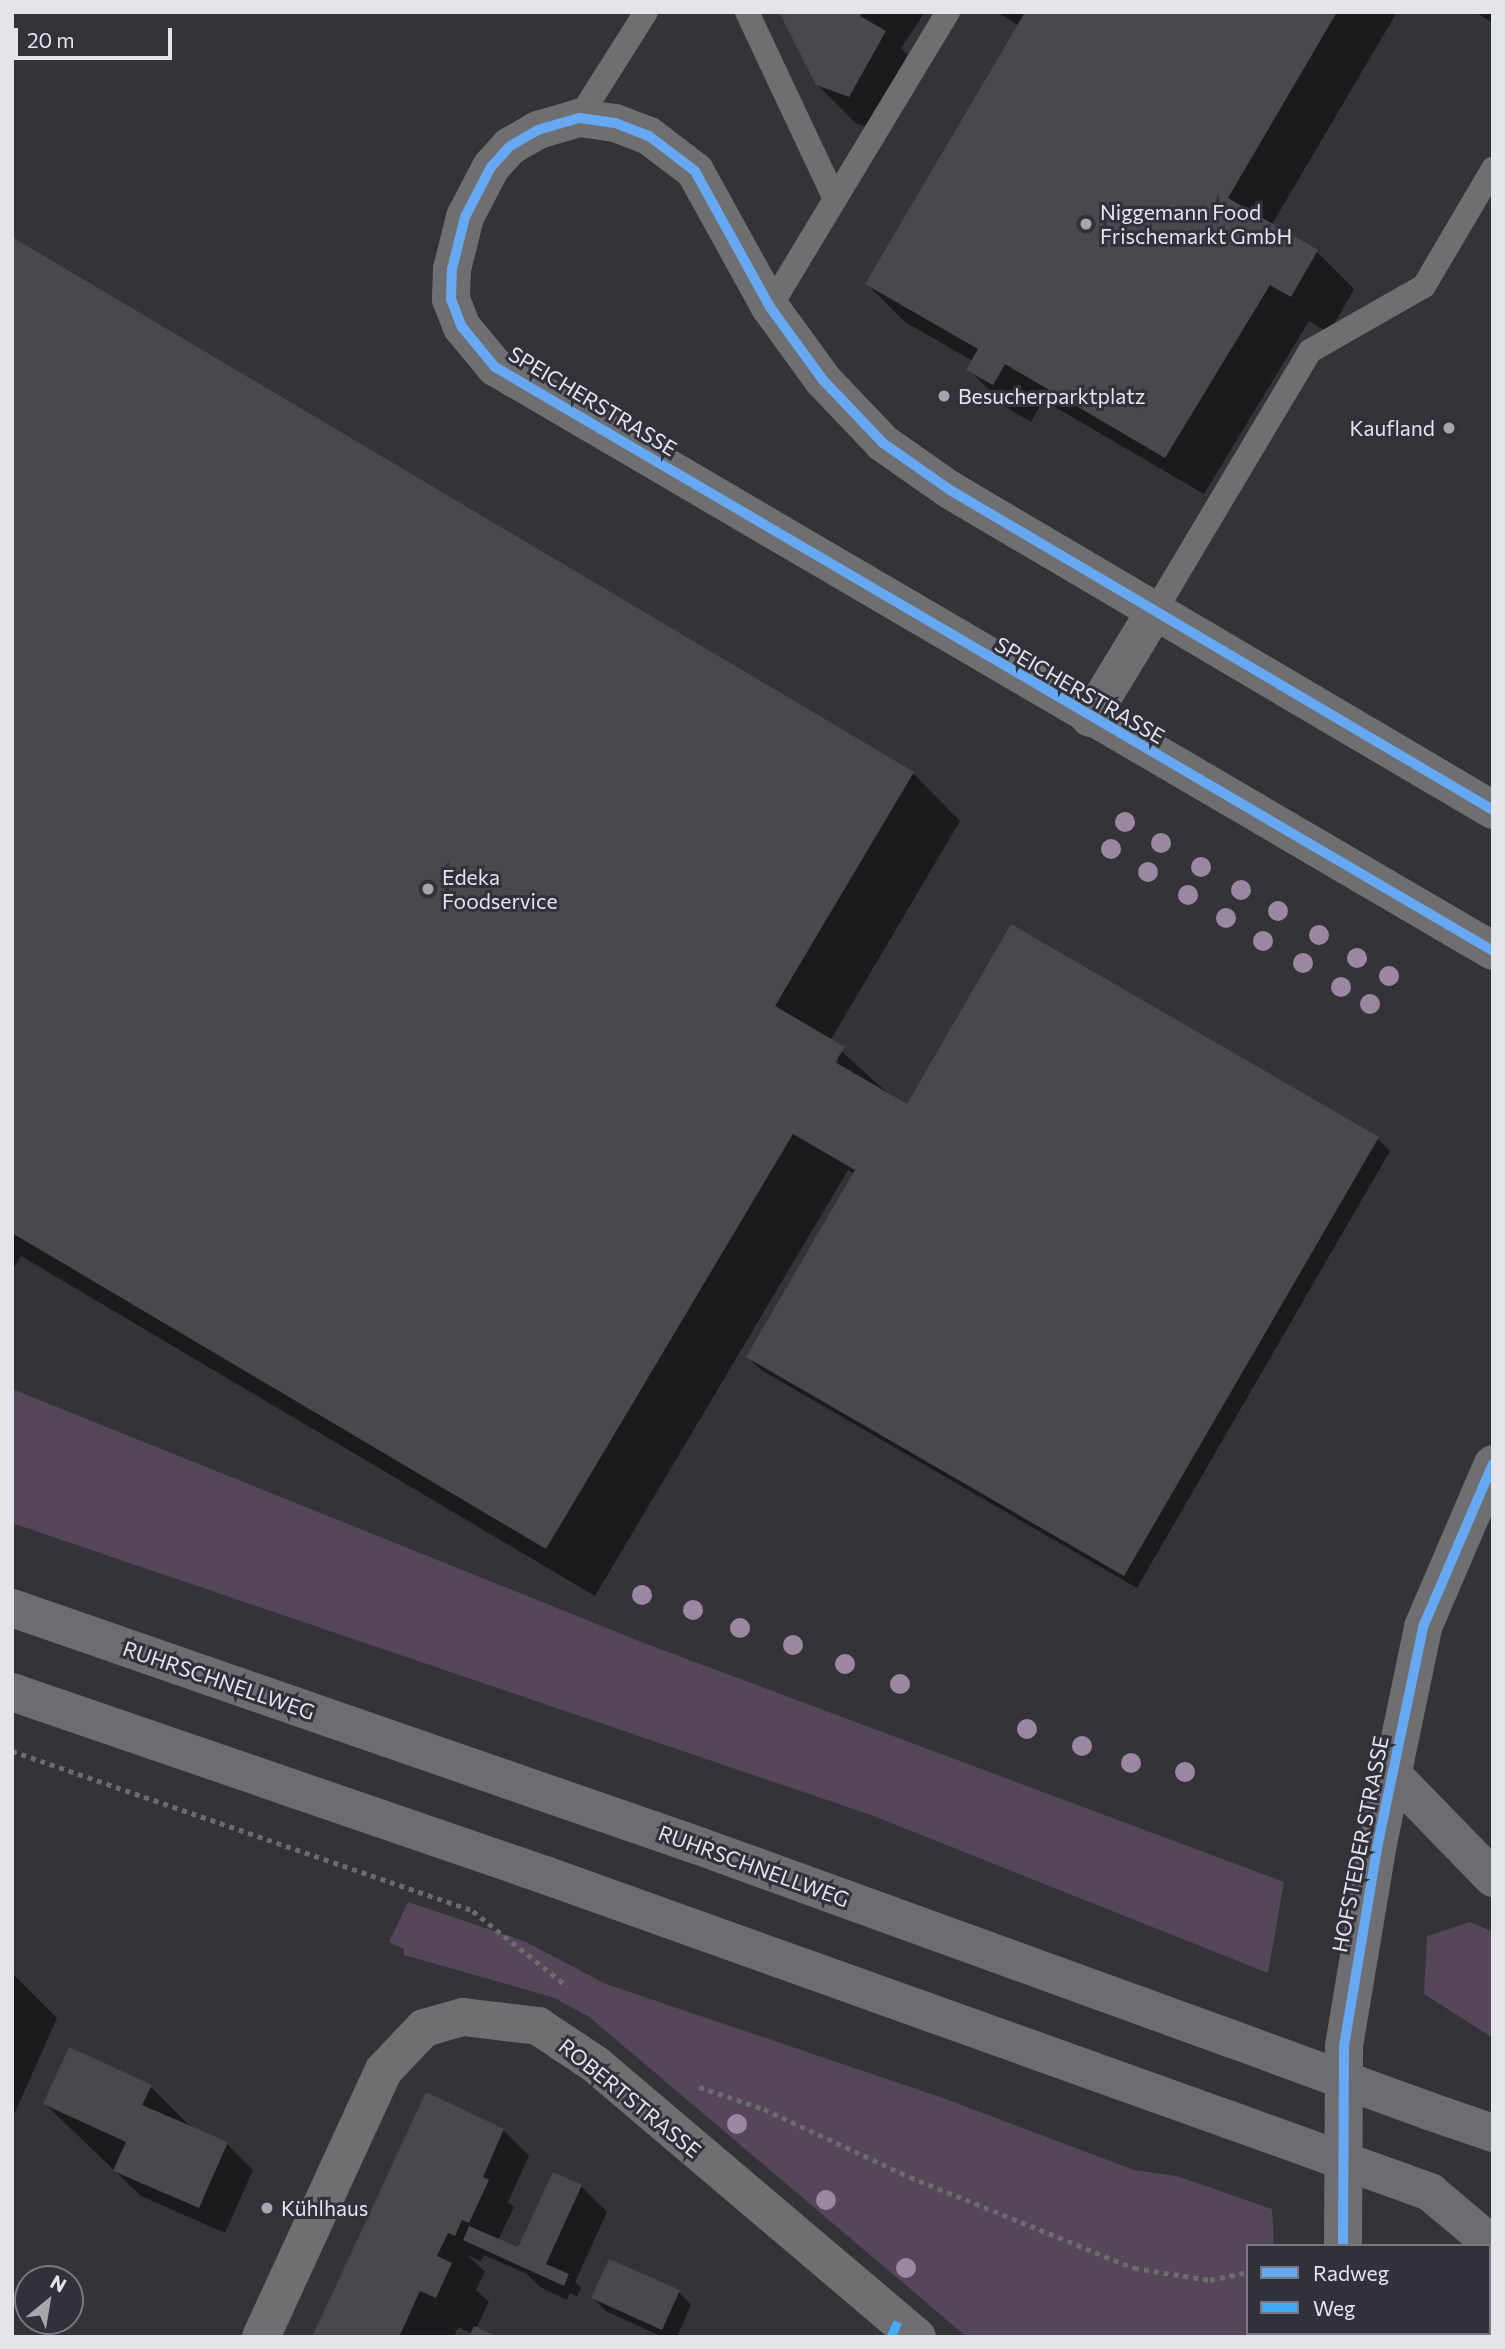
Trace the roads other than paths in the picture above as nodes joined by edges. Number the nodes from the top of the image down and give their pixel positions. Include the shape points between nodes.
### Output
1 (646, 12) edge
2 (747, 12) edge
3 (948, 12) edge
4 (579, 118) junction
5 (1493, 169) edge
6 (835, 199) junction
7 (770, 307) junction
8 (1155, 611) junction
9 (1090, 718) junction
10 (1493, 810) edge
11 (1493, 951) edge
12 (1493, 1464) edge
13 (12, 1608) edge
14 (12, 1692) edge
15 (1392, 1773) junction
16 (1493, 1878) edge
17 (1493, 2133) edge
18 (1430, 2193) junction
19 (1493, 2216) edge
20 (1343, 2244) edge
21 (1493, 2245) edge
22 (261, 2337) edge
23 (917, 2337) edge

1 - 4 lane
2 - 6 lane
3 - 6 lane
4 - 7 street, SPEICHERSTRASSE via 615,123 649,136 695,171
4 - 9 street, SPEICHERSTRASSE via 538,130 510,146 491,167 466,217 451,299 462,327 495,367
5 - 8 lane, SPEICHERSTRASSE via 1424,286 1310,351
6 - 7 lane
7 - 8 street, SPEICHERSTRASSE via 823,380 883,443 950,490
8 - 9 street, SPEICHERSTRASSE
8 - 10 street, SPEICHERSTRASSE
9 - 11 street, SPEICHERSTRASSE
12 - 15 street, HOFSTEDER STRASSE via 1423,1628
13 - 17 highway, RUHRSCHNELLWEG, bridge via 688,1842
14 - 18 highway, bridge via 545,1875
15 - 16 highway
15 - 20 street, HOFSTEDER STRASSE via 1343,2046
18 - 19 highway
18 - 21 highway
22 - 23 street, ROBERTSTRASSE via 384,2070 424,2028 463,2017 538,2026 595,2064

